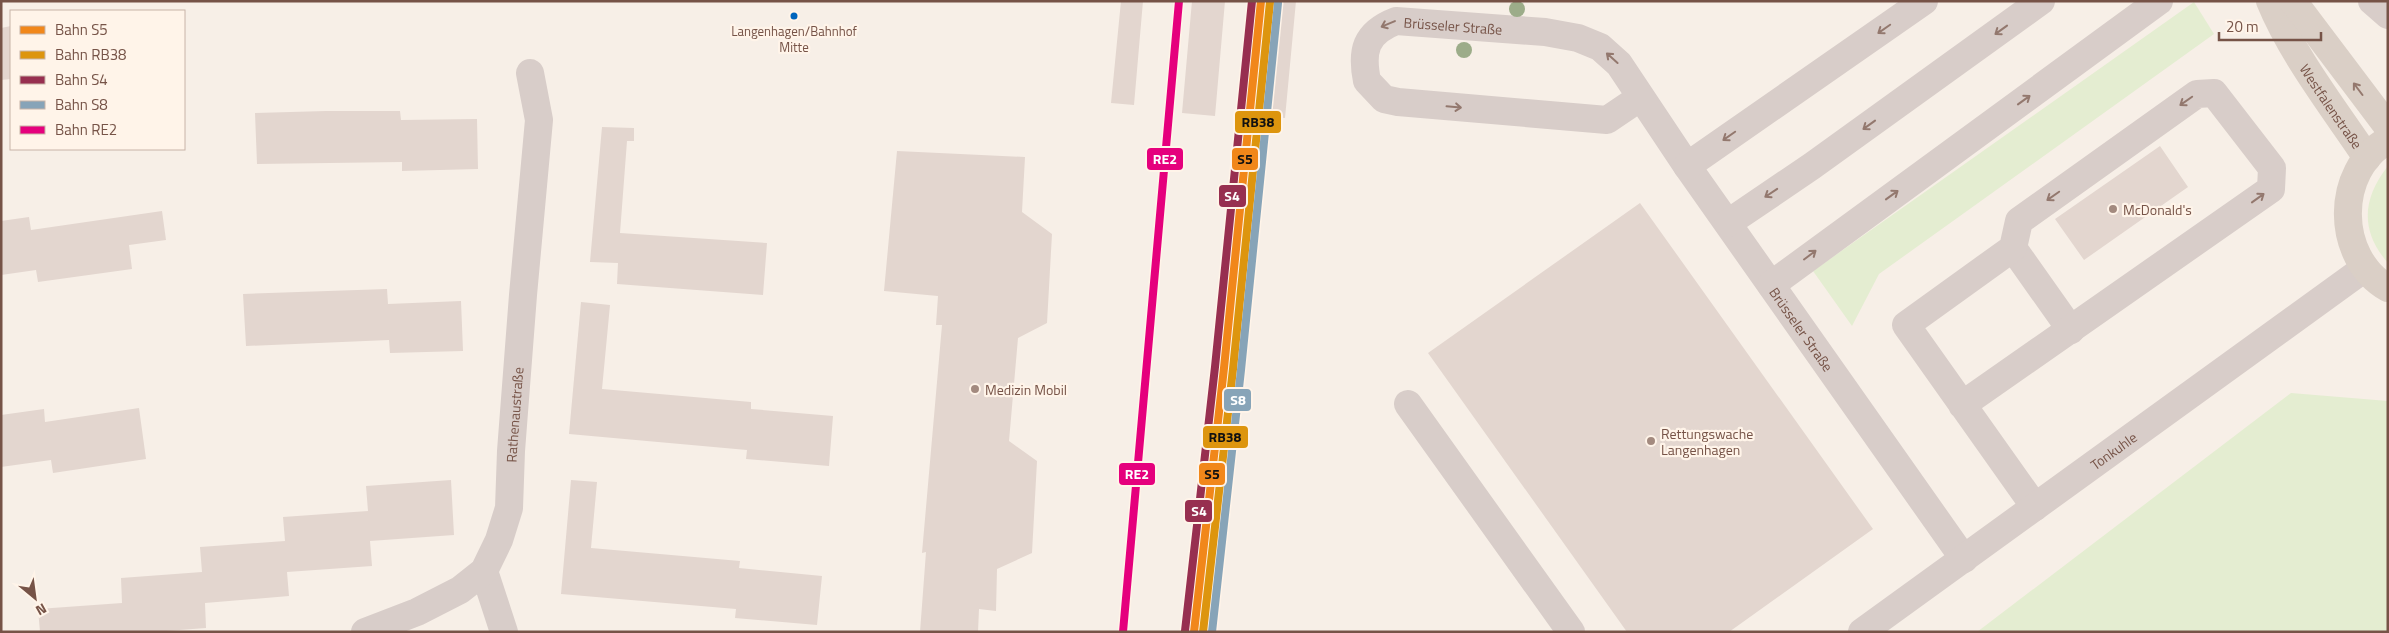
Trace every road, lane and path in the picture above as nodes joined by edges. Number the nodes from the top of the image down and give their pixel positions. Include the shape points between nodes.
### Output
1 (1924, 1) edge
2 (2041, 1) edge
3 (2159, 1) edge
4 (2270, 1) edge
5 (2293, 1) edge
6 (530, 73) dead end
7 (1641, 97) junction
8 (2388, 128) edge
9 (2388, 140) edge
10 (2367, 158) junction
11 (1687, 166) junction
12 (1728, 223) junction
13 (2013, 248) junction
14 (2365, 268) junction
15 (1771, 284) junction
16 (2388, 288) edge
17 (2071, 330) junction
18 (1408, 404) dead end
19 (1962, 405) junction
20 (2035, 507) junction
21 (1964, 559) junction
22 (484, 571) junction
23 (365, 632) edge
24 (504, 632) edge
25 (1571, 632) edge
26 (1862, 632) edge

1 -> 11 street
2 -> 12 street
15 -> 3 street
4 - 10 main road, Westfalenstraße via 2313,77
8 -> 5 main road, Westfalenstraße
6 - 22 street, Rathenaustraße via 539,120 522,304 509,508 500,540
7 -> 7 street, Brüsseler Straße via 1619,64 1600,47 1578,38 1545,32 1396,21 1380,27 1369,39 1365,54 1367,81 1384,98 1398,102 1607,120
7 - 11 street, Brüsseler Straße
9 - 10 main road
10 - 14 main road via 2352,184 2347,213 2351,242
11 - 12 street, Brüsseler Straße
12 - 15 street, Brüsseler Straße
13 - 17 street
17 -> 13 street via 2271,189 2272,168 2214,93 2196,94 2019,221
13 - 19 street via 1906,325
14 - 16 main road
14 - 20 street, Tonkuhle
15 - 21 street, Brüsseler Straße
17 - 19 street
18 - 25 street
19 - 20 street
20 - 21 street, Tonkuhle
21 - 26 street, Tonkuhle
22 - 23 street, Rathenaustraße via 417,612
22 - 24 street

